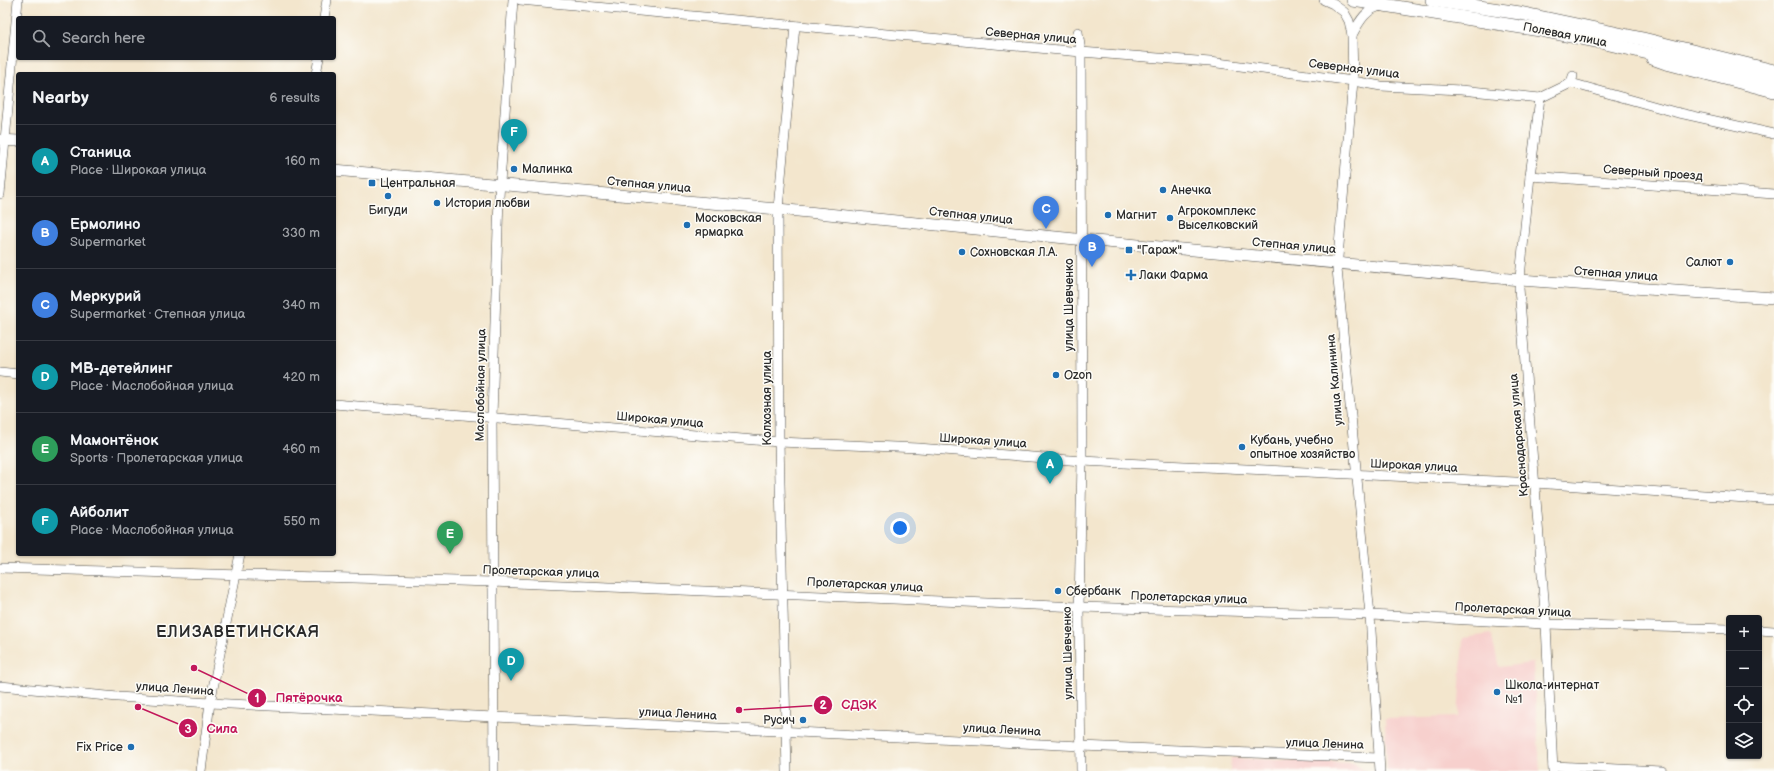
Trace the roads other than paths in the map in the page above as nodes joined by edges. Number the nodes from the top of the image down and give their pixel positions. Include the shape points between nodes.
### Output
1 (18, 0) edge
2 (327, 0) edge
3 (513, 0) edge
4 (520, 0) edge
5 (1324, 0) edge
6 (1353, 0) edge
7 (1432, 0) edge
8 (1396, 6) junction
9 (16, 16) edge
10 (324, 16) edge
11 (16, 18) edge
12 (795, 26) junction
13 (1078, 32) dead end
14 (1352, 35) junction
15 (1616, 45) junction
16 (1081, 52) junction
17 (318, 60) edge
18 (1774, 71) edge
19 (316, 72) edge
20 (1353, 80) junction
21 (1774, 82) edge
22 (1774, 92) edge
23 (1540, 98) junction
24 (1774, 134) edge
25 (2, 140) edge
26 (16, 141) edge
27 (336, 170) edge
28 (1530, 176) junction
29 (501, 185) junction
30 (0, 194) edge
31 (1774, 194) edge
32 (778, 209) junction
33 (1082, 240) junction
34 (1337, 263) junction
35 (1520, 280) junction
36 (1774, 298) edge
37 (0, 372) edge
38 (16, 374) edge
39 (336, 404) edge
40 (492, 417) junction
41 (779, 442) junction
42 (1082, 461) junction
43 (1355, 475) junction
44 (1535, 483) junction
45 (1774, 500) edge
46 (240, 556) edge
47 (0, 568) edge
48 (236, 575) junction
49 (492, 582) junction
50 (783, 593) junction
51 (1079, 607) junction
52 (1370, 615) junction
53 (1546, 624) junction
54 (1726, 629) edge
55 (1762, 630) edge
56 (1774, 631) edge
57 (0, 686) edge
58 (210, 704) junction
59 (495, 717) junction
60 (786, 732) junction
61 (1081, 746) junction
62 (1379, 758) junction
63 (1553, 769) edge
64 (201, 771) edge
65 (494, 771) edge
66 (787, 771) edge
67 (1081, 771) edge
68 (1380, 771) edge
69 (1662, 771) edge

1 - 9 street
2 - 10 street
3 - 29 street, Маслобойная улица
4 - 12 street, Северная улица
5 - 14 street, улица Калинина via 1344,12 1349,20
6 - 8 highway, Полевая улица
7 - 18 highway, Полевая улица via 1528,14
8 - 14 street via 1379,7 1370,11
8 - 15 highway, Полевая улица
11 - 25 street
12 - 16 street, Северная улица
12 - 32 street, Колхозная улица
13 - 16 street, улица Шевченко
14 - 20 street, улица Калинина
15 - 21 highway, Полевая улица
15 - 22 main road via 1666,64
16 - 20 street, Северная улица via 1210,62
16 - 33 street, улица Шевченко
17 - 19 street
20 - 23 street, Северная улица via 1381,86 1461,90
20 - 34 street, улица Калинина
23 - 24 street via 1572,80 1675,112
23 - 28 street, Краснодарская улица
25 - 26 main road
25 - 30 street
27 - 29 main road, Степная улица
28 - 31 street, Северный проезд
28 - 35 street, Краснодарская улица
29 - 32 main road, Степная улица
29 - 40 street, Маслобойная улица
32 - 33 main road, Степная улица
32 - 41 street, Колхозная улица
33 - 34 main road, Степная улица
33 - 42 street, улица Шевченко
34 - 35 main road, Степная улица
34 - 43 street, улица Калинина
35 - 36 main road, Степная улица
35 - 44 street, Краснодарская улица
37 - 38 street
39 - 40 street, Широкая улица
40 - 41 street, Широкая улица
40 - 49 street, Маслобойная улица
41 - 42 street, Широкая улица via 918,448
41 - 50 street, Колхозная улица
42 - 43 street, Широкая улица
42 - 51 street, улица Шевченко
43 - 44 street, Широкая улица
43 - 52 street, улица Калинина
44 - 45 street, Широкая улица
44 - 53 street, Краснодарская улица
46 - 48 street
47 - 48 street, Пролетарская улица
48 - 49 street, Пролетарская улица
48 - 58 street
49 - 50 street, Пролетарская улица
49 - 59 street, Маслобойная улица
50 - 51 street, Пролетарская улица
50 - 60 street, Колхозная улица
51 - 52 street, Пролетарская улица
51 - 61 street, улица Шевченко
52 - 53 street, Пролетарская улица
52 - 62 street, улица Калинина
53 - 54 street, Пролетарская улица
53 - 63 street, Краснодарская улица
55 - 56 street
57 - 58 street, улица Ленина
58 - 59 street, улица Ленина
58 - 64 street
59 - 60 street, улица Ленина
59 - 65 street, Маслобойная улица
60 - 61 street, улица Ленина
60 - 66 street, Колхозная улица
61 - 62 street, улица Ленина
61 - 67 street, улица Шевченко
62 - 68 street, улица Калинина
63 - 69 street

